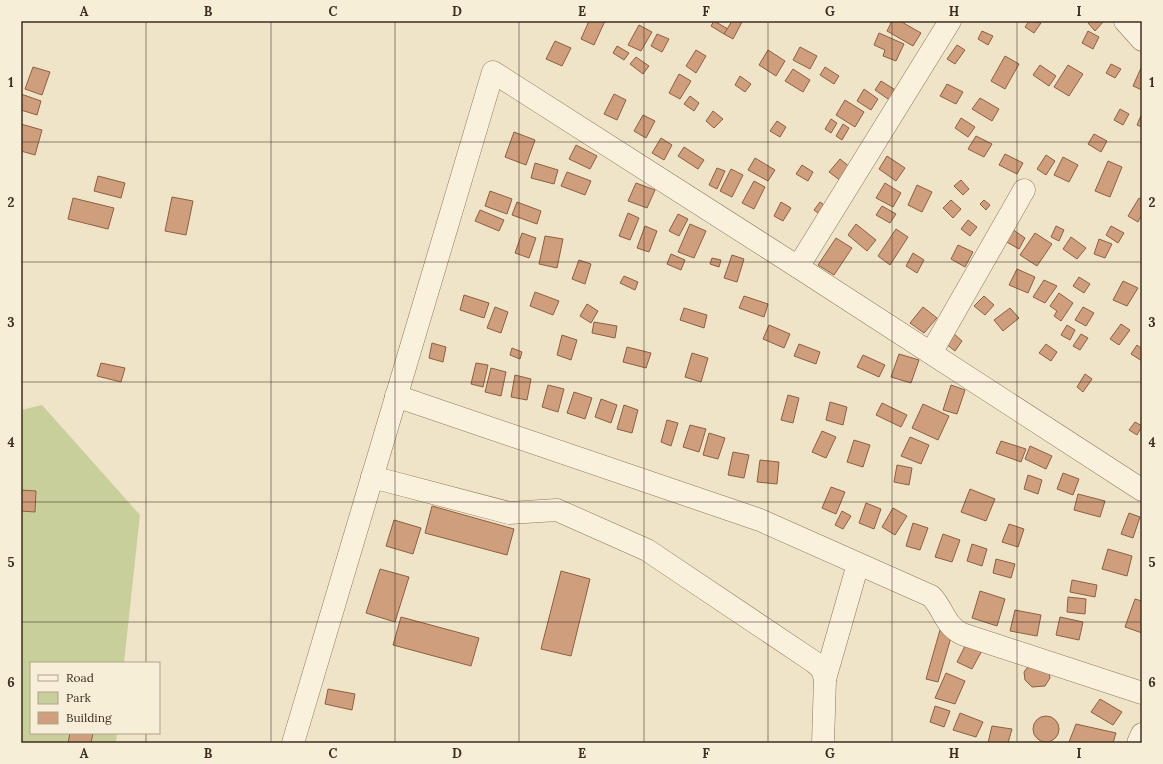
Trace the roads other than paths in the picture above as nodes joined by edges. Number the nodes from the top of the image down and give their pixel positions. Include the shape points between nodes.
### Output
1 (950, 21) edge
2 (1124, 21) edge
3 (1142, 40) edge
4 (1024, 190) dead end
5 (798, 267) junction
6 (931, 353) junction
7 (396, 396) junction
8 (372, 477) junction
9 (1142, 490) edge
10 (858, 564) junction
11 (826, 679) junction
12 (1142, 693) edge
13 (1142, 734) edge
14 (293, 743) edge
15 (823, 743) edge
16 (1138, 743) edge

1 - 5 street
2 - 3 street
4 - 6 street
5 - 6 street
5 - 7 street via 493,72
6 - 9 street
7 - 8 street
7 - 10 street via 760,520
8 - 11 street via 509,513 557,510 640,547 814,662 822,669
8 - 14 street
10 - 11 street
10 - 12 street via 931,596 938,603 952,629 962,634
11 - 15 street
13 - 16 street

